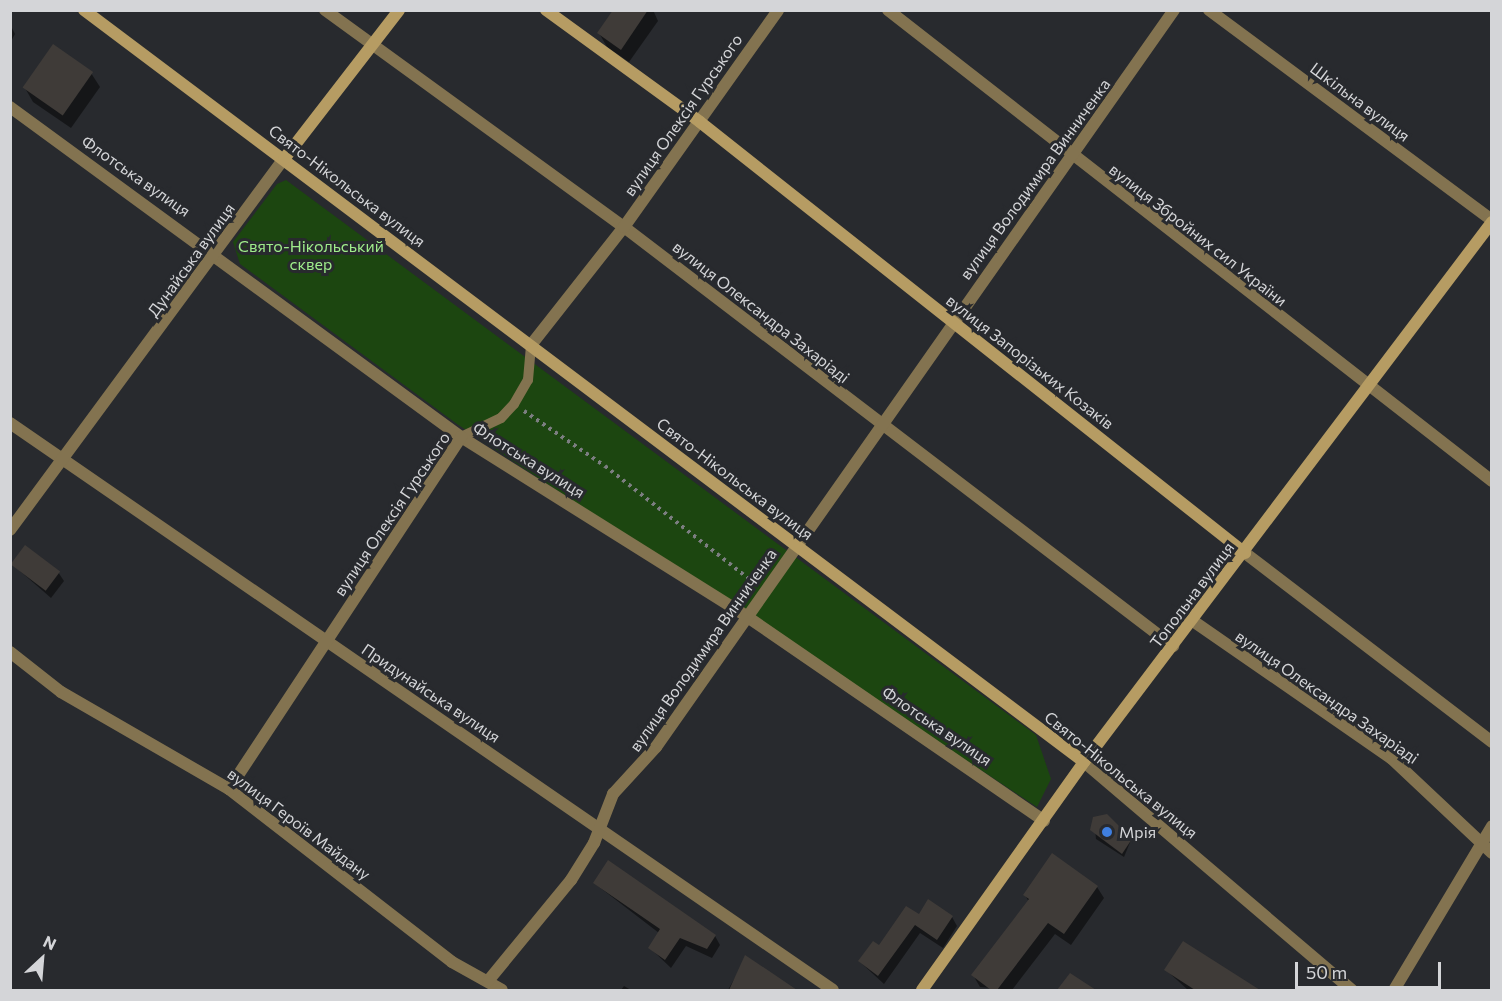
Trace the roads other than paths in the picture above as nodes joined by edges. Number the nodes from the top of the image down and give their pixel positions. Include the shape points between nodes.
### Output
1 (84, 10) edge
2 (325, 10) edge
3 (399, 10) edge
4 (546, 10) edge
5 (778, 10) edge
6 (888, 10) edge
7 (1174, 10) edge
8 (1209, 10) edge
9 (373, 45) junction
10 (10, 107) edge
11 (700, 122) junction
12 (284, 159) junction
13 (1072, 160) junction
14 (1491, 221) edge
15 (624, 227) junction
16 (218, 254) junction
17 (952, 322) junction
18 (531, 345) junction
19 (1367, 386) junction
20 (10, 423) edge
21 (881, 425) junction
22 (461, 437) junction
23 (62, 458) junction
24 (1491, 481) edge
25 (10, 530) edge
26 (796, 547) junction
27 (1245, 553) junction
28 (749, 618) junction
29 (1193, 621) junction
30 (328, 642) junction
31 (1173, 646) junction
32 (10, 652) edge
33 (1491, 742) edge
34 (1084, 762) junction
35 (229, 789) junction
36 (1044, 821) junction
37 (1491, 826) edge
38 (599, 827) junction
39 (1483, 840) junction
40 (1491, 853) edge
41 (488, 981) junction
42 (502, 990) edge
43 (833, 990) edge
44 (922, 990) edge
45 (1352, 990) edge
46 (1394, 990) edge

1 - 12 main road, Свято-Нікольська вулиця
2 - 9 street, вулиця Олександра Захаріаді
3 - 9 main road, Дунайська вулиця
4 - 11 main road, вулиця Запорізьких Козаків
5 - 11 street, вулиця Олексія Гурського
6 - 13 street, вулиця Збройних сил України
7 - 13 street, вулиця Володимира Винниченка
8 - 14 street, Шкільна вулиця
9 - 12 main road, Дунайська вулиця
9 - 15 street, вулиця Олександра Захаріаді
10 - 16 street, Флотська вулиця
11 - 15 street, вулиця Олексія Гурського
11 - 17 main road, вулиця Запорізьких Козаків
12 - 16 street, Дунайська вулиця
12 - 18 main road, Свято-Нікольська вулиця
13 - 17 street, вулиця Володимира Винниченка
13 - 19 street, вулиця Збройних сил України
14 - 19 main road, Топольна вулиця
15 - 18 street, вулиця Олексія Гурського
15 - 21 street, вулиця Олександра Захаріаді
16 - 22 street, Флотська вулиця
16 - 23 street, Дунайська вулиця
17 - 21 street, вулиця Володимира Винниченка
17 - 27 main road, вулиця Запорізьких Козаків
18 - 22 lane, вулиця Олексія Гурського via 528,380 514,404 501,418
18 - 26 main road, Свято-Нікольська вулиця
19 - 24 street, вулиця Збройних сил України
19 - 27 main road, Топольна вулиця
20 - 23 street, Придунайська вулиця
21 - 26 street, вулиця Володимира Винниченка
21 - 31 street, вулиця Олександра Захаріаді
22 - 28 street, Флотська вулиця
22 - 30 street, вулиця Олексія Гурського
23 - 25 street, Дунайська вулиця
23 - 30 street, Придунайська вулиця
26 - 28 street, вулиця Володимира Винниченка
26 - 34 main road, Свято-Нікольська вулиця
27 - 29 main road, Топольна вулиця
27 - 33 street, вулиця Запорізьких Козаків
28 - 36 street, Флотська вулиця
28 - 38 street, вулиця Володимира Винниченка via 652,752 613,794
29 - 31 main road, Топольна вулиця
29 - 39 street, вулиця Олександра Захаріаді via 1392,759
30 - 35 street, вулиця Олексія Гурського
30 - 38 street, Придунайська вулиця
31 - 34 main road, Топольна вулиця
32 - 35 street, вулиця Героїв Майдану via 61,692
34 - 36 main road, Топольна вулиця
34 - 45 street, Свято-Нікольська вулиця
35 - 41 street, вулиця Героїв Майдану via 452,962
36 - 44 main road, Топольна вулиця
37 - 39 street
38 - 41 street, вулиця Володимира Винниченка via 571,880
38 - 43 street, Придунайська вулиця
39 - 40 street, вулиця Олександра Захаріаді
39 - 46 street
41 - 42 street, вулиця Героїв Майдану

